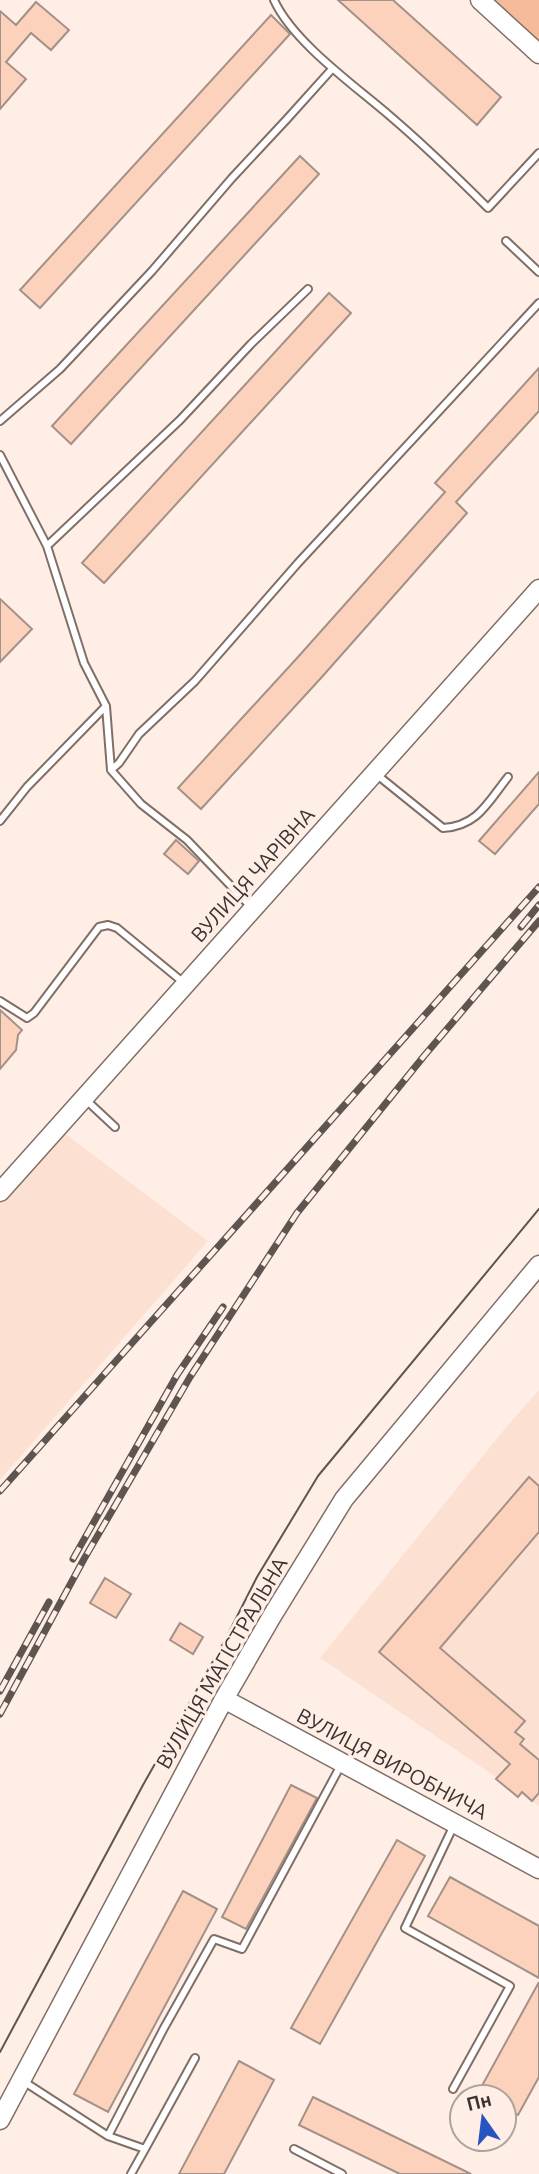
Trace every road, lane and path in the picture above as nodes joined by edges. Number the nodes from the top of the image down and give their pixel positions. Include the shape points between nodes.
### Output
1 (274, 0) edge
2 (480, 0) edge
3 (539, 54) edge
4 (332, 69) junction
5 (539, 153) edge
6 (506, 242) dead end
7 (539, 272) edge
8 (308, 289) dead end
9 (539, 303) edge
10 (0, 421) edge
11 (0, 455) edge
12 (47, 546) junction
13 (539, 589) edge
14 (107, 706) junction
15 (111, 770) junction
16 (374, 773) junction
17 (508, 777) dead end
18 (0, 821) edge
19 (253, 909) junction
20 (186, 984) junction
21 (0, 1001) edge
22 (84, 1098) junction
23 (115, 1127) dead end
24 (0, 1192) edge
25 (539, 1265) edge
26 (223, 1699) junction
27 (342, 1763) junction
28 (454, 1824) junction
29 (539, 1869) edge
30 (195, 2058) dead end
31 (21, 2080) junction
32 (456, 2083) edge
33 (0, 2120) edge
34 (108, 2136) junction
35 (145, 2149) junction
36 (294, 2150) dead end
37 (131, 2174) edge
38 (342, 2174) edge

1 - 4 lane
2 - 3 street
4 - 5 lane via 430,151 488,208
4 - 10 lane via 69,359
6 - 7 lane
8 - 12 lane
9 - 15 lane via 195,681 139,734
11 - 12 lane
12 - 14 lane via 84,663
13 - 16 street, ВУЛИЦЯ ЧАРІВНА
14 - 15 lane
14 - 18 lane
15 - 19 lane
16 - 17 lane via 443,828 473,820
16 - 19 street, ВУЛИЦЯ ЧАРІВНА
19 - 20 street, ВУЛИЦЯ ЧАРІВНА
20 - 21 lane via 108,925 99,927 27,1018
20 - 22 street, ВУЛИЦЯ ЧАРІВНА
22 - 23 lane
22 - 24 street, ВУЛИЦЯ ЧАРІВНА
25 - 26 street, ВУЛИЦЯ МАГІСТРАЛЬНА via 344,1499
26 - 27 street, ВУЛИЦЯ ВИРОБНИЧА
26 - 31 street, ВУЛИЦЯ МАГІСТРАЛЬНА
27 - 28 street, ВУЛИЦЯ ВИРОБНИЧА
27 - 34 lane via 242,1949 214,1939
28 - 29 street, ВУЛИЦЯ ВИРОБНИЧА
28 - 32 lane via 405,1928 510,1986
30 - 35 lane
31 - 33 street, ВУЛИЦЯ МАГІСТРАЛЬНА
31 - 34 lane
34 - 35 lane
35 - 37 lane
36 - 38 lane

